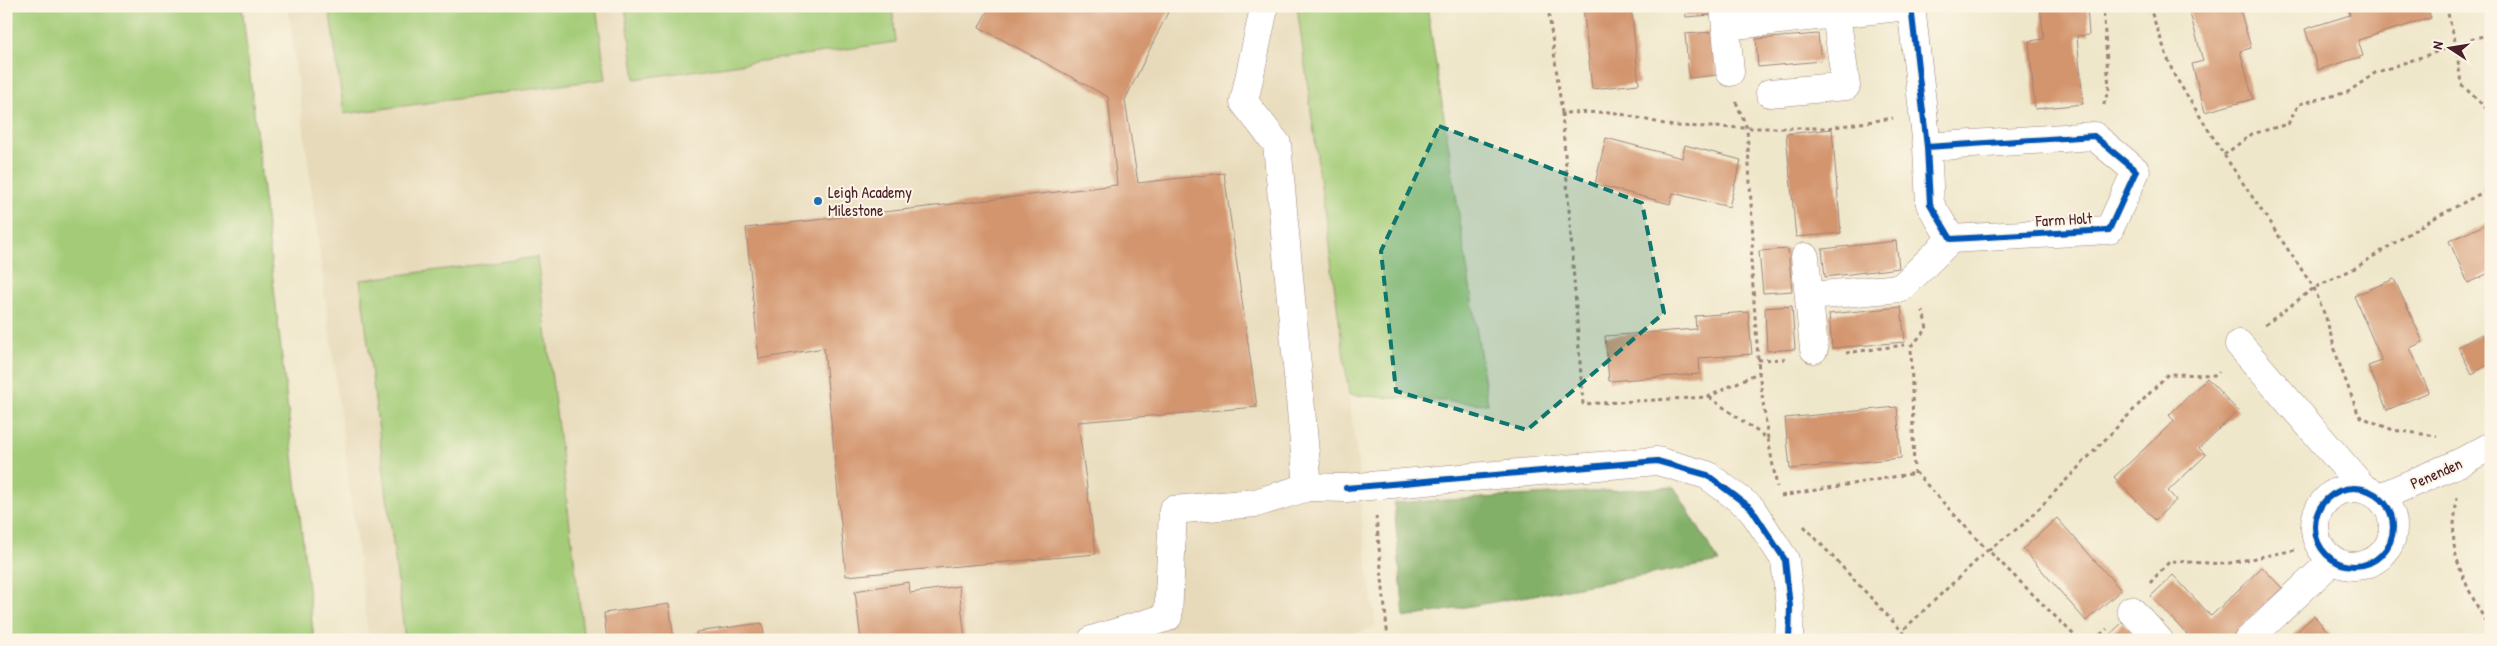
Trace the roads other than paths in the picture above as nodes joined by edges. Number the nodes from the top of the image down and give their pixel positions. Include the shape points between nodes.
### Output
1 (1262, 6) edge
2 (1909, 6) edge
3 (1836, 14) junction
4 (1725, 16) edge
5 (1730, 72) dead end
6 (1770, 94) dead end
7 (1927, 147) junction
8 (1951, 239) junction
9 (1805, 257) dead end
10 (1810, 296) junction
11 (2239, 344) road end
12 (1814, 349) dead end
13 (2491, 446) edge
14 (1308, 487) junction
15 (2372, 493) junction
16 (2327, 553) junction
17 (2131, 610) road end
18 (1092, 640) edge
19 (1789, 640) edge
20 (2159, 640) edge
21 (2248, 640) edge

1 - 14 street via 1244,102 1277,144
2 - 3 street
2 - 7 street
3 - 4 street
3 - 6 street via 1846,86
4 - 5 street
7 - 8 street via 1930,204
7 - 8 street, Farm Holt via 2094,136 2136,171 2109,230
8 - 10 street via 1901,288
9 - 10 street
10 - 12 street
11 - 15 street
13 - 15 street, Penenden via 2461,462
14 - 18 street via 1256,504 1173,510 1168,617
14 - 19 street via 1346,488 1657,461 1707,474 1751,508 1785,560 1790,607
15 - 16 street, Penenden via 2345,490 2327,499 2316,520 2316,533
15 - 16 street via 2388,508 2393,520 2393,534 2387,549 2378,559 2365,565 2346,566
16 - 21 street
17 - 20 street

